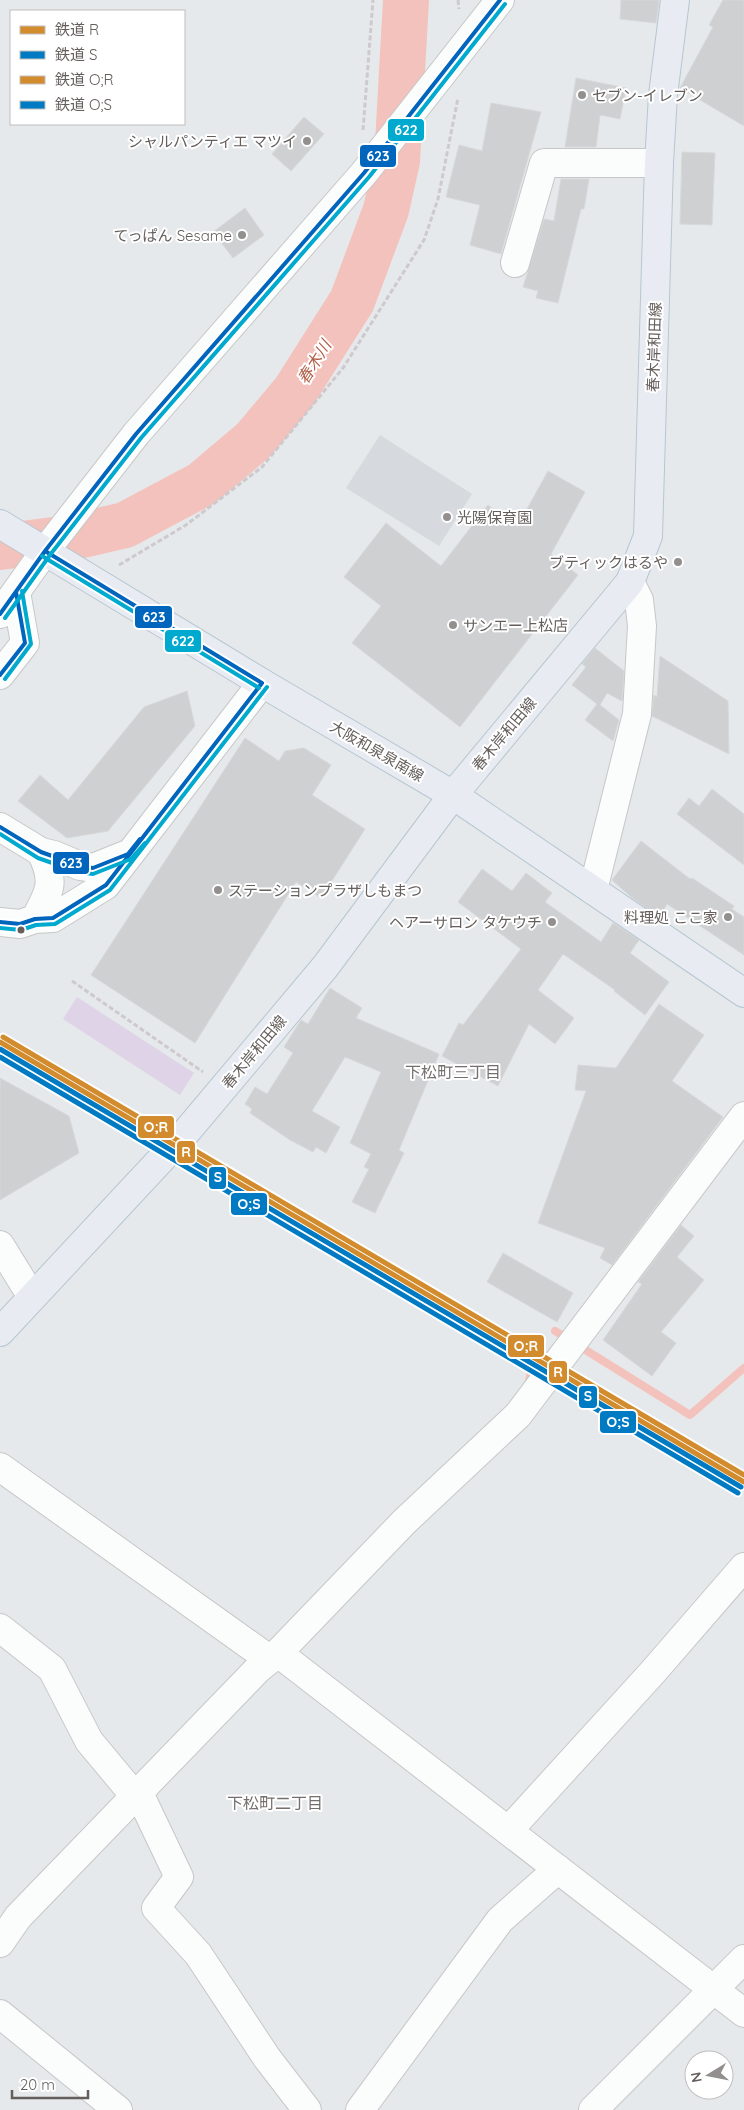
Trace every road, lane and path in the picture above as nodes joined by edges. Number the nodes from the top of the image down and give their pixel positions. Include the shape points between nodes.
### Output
1 (373, 0) edge
2 (500, 0) edge
3 (675, 0) edge
4 (458, 97) dead end
5 (363, 133) dead end
6 (659, 162) junction
7 (514, 263) dead end
8 (0, 524) edge
9 (45, 551) junction
10 (118, 566) dead end
11 (630, 582) junction
12 (13, 589) edge
13 (0, 614) edge
14 (0, 675) edge
15 (262, 683) junction
16 (453, 795) junction
17 (0, 827) edge
18 (41, 852) junction
19 (128, 854) junction
20 (593, 890) junction
21 (36, 919) junction
22 (0, 922) edge
23 (72, 981) dead end
24 (744, 993) edge
25 (205, 1074) dead end
26 (744, 1116) edge
27 (0, 1245) edge
28 (32, 1297) junction
29 (0, 1332) edge
30 (0, 1467) edge
31 (744, 1568) edge
32 (0, 1628) edge
33 (274, 1656) junction
34 (136, 1793) junction
35 (508, 1831) junction
36 (558, 1869) junction
37 (9, 1916) edge
38 (0, 1943) edge
39 (744, 1958) edge
40 (714, 1990) junction
41 (744, 2013) edge
42 (0, 2014) edge
43 (118, 2110) edge
44 (307, 2110) edge
45 (360, 2110) edge
46 (593, 2110) edge

1 - 5 path
2 - 9 street via 364,173 136,434
3 - 6 main road, 春木岸和田線 via 663,95
4 - 10 path via 438,199 424,240 343,368 262,466 186,525
6 - 7 street via 544,163 523,194
6 - 11 main road, 春木岸和田線 via 648,536
8 - 9 main road, 大阪和泉泉南線
9 - 12 street
9 - 15 main road, 大阪和泉泉南線
11 - 16 main road, 春木岸和田線
11 - 20 street via 639,600 642,626 637,714
12 - 13 street
12 - 14 street via 25,643
15 - 16 main road, 大阪和泉泉南線
15 - 19 street
16 - 20 main road, 大阪和泉泉南線
16 - 28 main road, 春木岸和田線 via 319,975 182,1137
17 - 18 street
18 - 19 street via 93,868
18 - 21 street via 48,866 51,885
19 - 21 street via 106,884 53,918
20 - 24 main road, 大阪和泉泉南線
21 - 22 street via 20,924
23 - 25 path
26 - 33 street via 518,1415 404,1522
27 - 28 street
28 - 29 main road, 春木岸和田線
30 - 33 street
31 - 35 street
32 - 34 street via 52,1669 89,1741
33 - 34 street
33 - 35 street
34 - 37 street
34 - 44 street via 179,1877 156,1908 198,1954 267,2058
35 - 36 street
36 - 40 street
36 - 45 street via 500,1920
37 - 38 street
39 - 40 street
40 - 41 street
40 - 46 street
42 - 43 street

